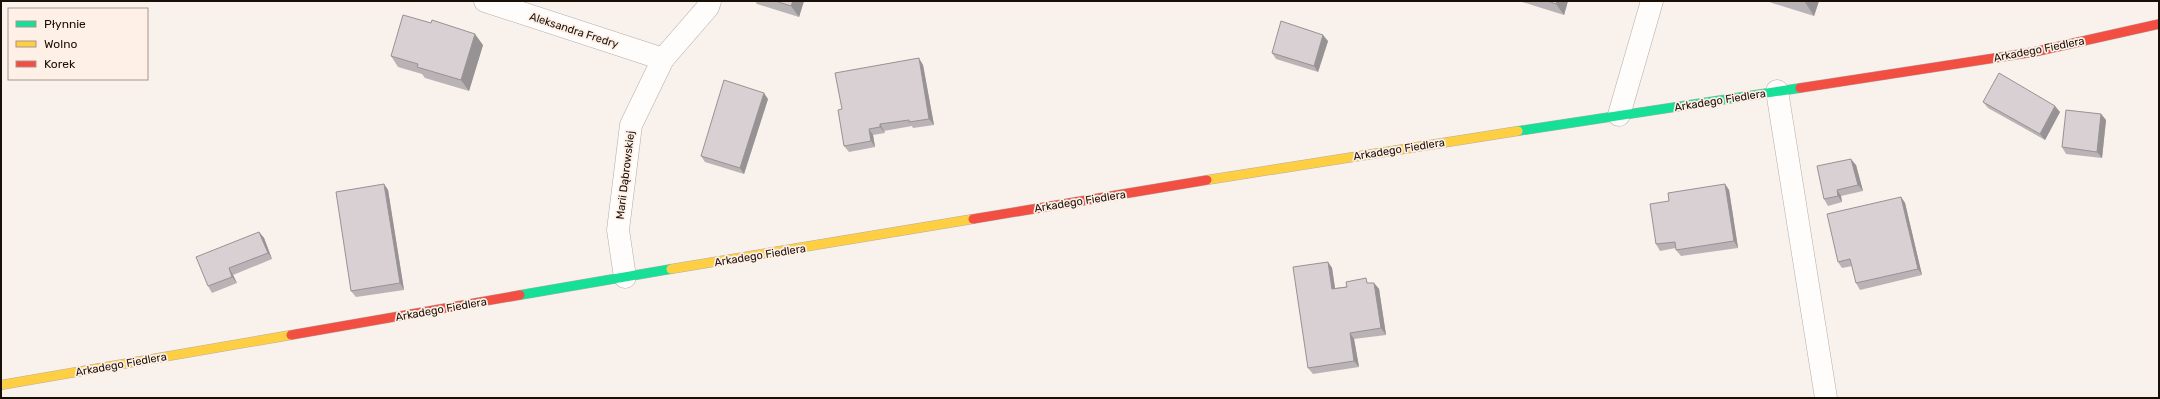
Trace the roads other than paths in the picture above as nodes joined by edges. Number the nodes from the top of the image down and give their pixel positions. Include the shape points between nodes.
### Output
1 (485, 1) edge
2 (710, 1) edge
3 (1652, 1) edge
4 (2159, 24) edge
5 (663, 59) junction
6 (1776, 91) junction
7 (1619, 115) junction
8 (625, 277) junction
9 (1, 385) edge
10 (1826, 398) edge

1 - 5 street, Aleksandra Fredry
2 - 5 street, Marii Dąbrowskiej via 708,7
3 - 7 street
4 - 6 street, Arkadego Fiedlera via 2034,52
5 - 8 street, Marii Dąbrowskiej via 631,125 618,230
6 - 7 street, Arkadego Fiedlera
6 - 10 street
7 - 8 street, Arkadego Fiedlera via 1300,164
8 - 9 street, Arkadego Fiedlera

